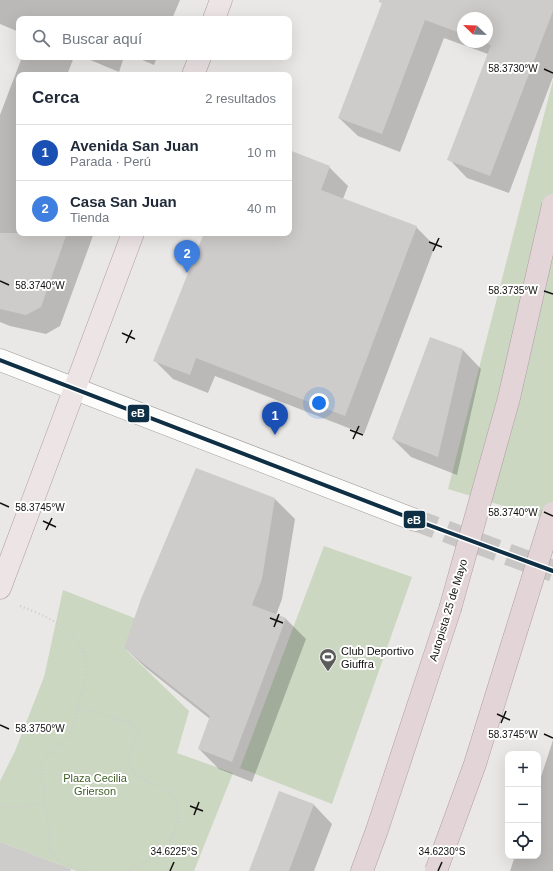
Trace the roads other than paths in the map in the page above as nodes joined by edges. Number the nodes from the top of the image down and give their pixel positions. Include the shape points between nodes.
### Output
1 (221, 0) edge
2 (215, 16) edge
3 (199, 60) edge
4 (194, 72) edge
5 (553, 205) edge
6 (132, 236) edge
7 (0, 360) edge
8 (74, 388) junction
9 (553, 513) edge
10 (415, 520) tunnel mouth
11 (7, 596) edge
12 (362, 871) edge
13 (436, 871) edge

1 - 2 main road
3 - 4 main road
5 - 12 highway, Autopista 25 de Mayo, bridge via 508,398 450,609 378,830
6 - 8 main road
7 - 8 street
8 - 10 street
8 - 11 main road
9 - 13 highway, bridge via 475,764

